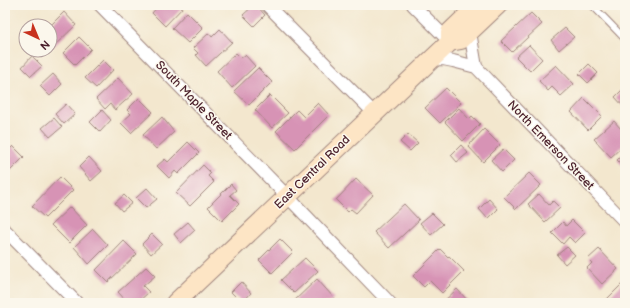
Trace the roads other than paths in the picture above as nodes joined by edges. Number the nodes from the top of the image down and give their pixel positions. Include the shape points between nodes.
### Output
1 (100, 5) edge
2 (267, 5) edge
3 (413, 5) edge
4 (478, 5) edge
5 (498, 5) edge
6 (592, 5) edge
7 (470, 32) junction
8 (625, 39) edge
9 (450, 42) junction
10 (430, 60) junction
11 (476, 67) junction
12 (374, 113) junction
13 (287, 196) junction
14 (625, 222) edge
15 (5, 230) edge
16 (77, 303) edge
17 (175, 303) edge
18 (390, 303) edge

1 - 13 street, South Maple Street
2 - 12 street
3 - 9 street
4 - 9 main road, East Central Road via 450,32
5 - 7 main road, East Central Road
6 - 8 lane
7 - 9 main road, East Central Road via 461,40
7 - 11 street
9 - 10 main road, East Central Road
10 - 11 street via 443,59
10 - 12 main road, East Central Road
11 - 14 street, North Emerson Street
12 - 13 main road, East Central Road
13 - 17 main road, East Central Road
13 - 18 street, South Maple Street
15 - 16 street

